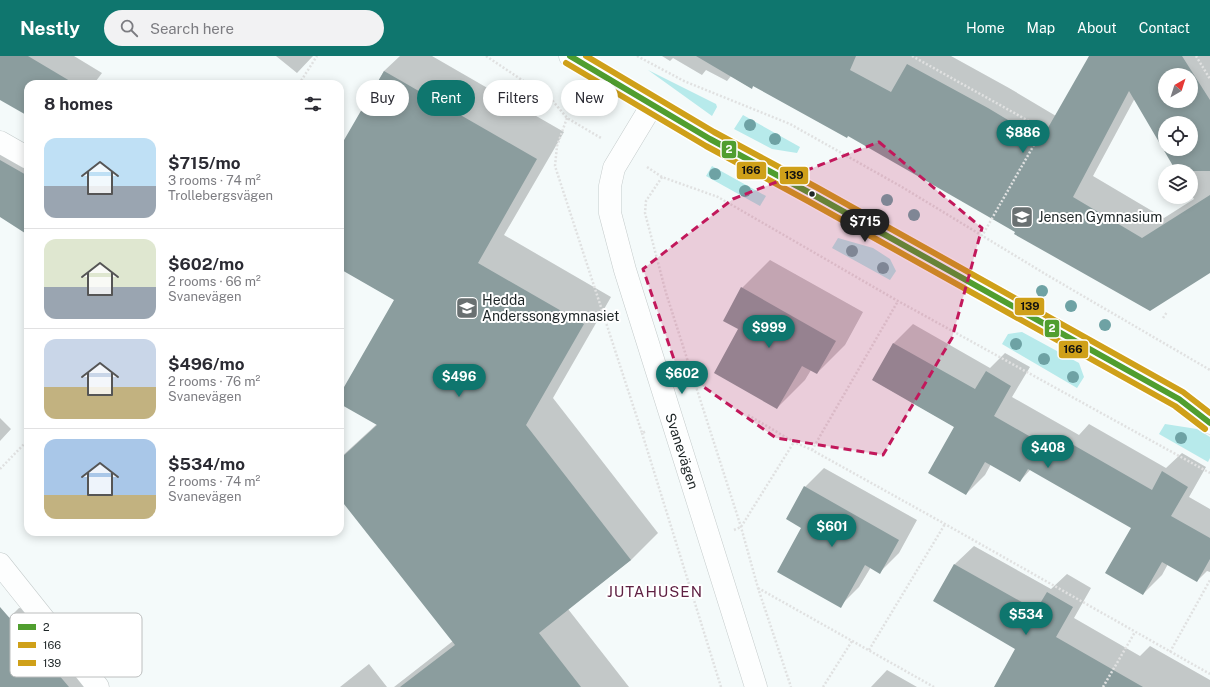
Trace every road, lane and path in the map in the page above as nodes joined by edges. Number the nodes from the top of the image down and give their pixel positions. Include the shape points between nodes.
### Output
1 (317, 56) edge
2 (486, 56) edge
3 (570, 56) edge
4 (637, 56) edge
5 (912, 56) edge
6 (1196, 56) edge
7 (1210, 79) edge
8 (302, 80) edge
9 (652, 105) junction
10 (0, 142) edge
11 (623, 152) junction
12 (24, 156) edge
13 (662, 177) junction
14 (982, 236) junction
15 (898, 301) junction
16 (1166, 312) dead end
17 (1163, 318) dead end
18 (1210, 370) edge
19 (1179, 399) junction
20 (1210, 405) edge
21 (748, 415) dead end
22 (1210, 423) edge
23 (642, 433) dead end
24 (794, 442) junction
25 (24, 444) edge
26 (812, 450) junction
27 (0, 469) edge
28 (1210, 472) edge
29 (946, 524) junction
30 (741, 527) junction
31 (710, 540) junction
32 (2, 571) edge
33 (1210, 580) edge
34 (758, 588) junction
35 (37, 613) edge
36 (1135, 632) junction
37 (852, 641) junction
38 (869, 650) junction
39 (1170, 652) junction
40 (1210, 674) edge
41 (90, 677) edge
42 (98, 687) edge
43 (721, 687) edge
44 (756, 687) edge
45 (791, 687) edge
46 (823, 687) edge
47 (934, 687) edge
48 (1103, 687) edge

1 - 8 path
2 - 11 path via 552,100 567,118
3 - 9 street
4 - 14 path via 684,81 790,124 902,187
5 - 14 path via 1043,129
6 - 7 path
9 - 11 street, Svanevägen
9 - 19 street
10 - 12 street
11 - 13 path
11 - 31 street, Svanevägen via 614,168 610,186 610,213 625,270
13 - 15 path via 718,197
13 - 30 path via 646,201 645,214 668,300
14 - 18 path
15 - 26 path
15 - 28 path
16 - 17 path
19 - 20 street
19 - 22 street
21 - 24 path
23 - 43 path
24 - 26 path
24 - 30 path
25 - 27 path
26 - 29 path
29 - 36 path
29 - 38 path
30 - 31 path
30 - 34 path
31 - 44 street, Svanevägen
32 - 35 street
33 - 39 path
34 - 37 path
34 - 45 path
36 - 39 path
36 - 48 path
37 - 38 path
37 - 46 path
38 - 47 path
39 - 40 path
41 - 42 street

